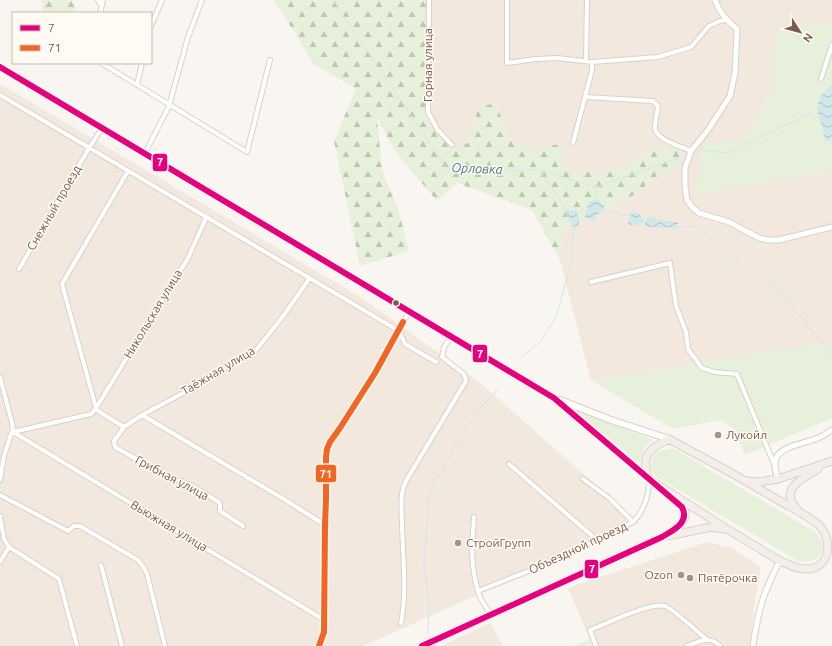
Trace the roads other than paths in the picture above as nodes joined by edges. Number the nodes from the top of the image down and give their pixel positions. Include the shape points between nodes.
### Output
1 (98, 0) edge
2 (103, 0) edge
3 (162, 0) edge
4 (202, 0) edge
5 (429, 0) edge
6 (507, 0) edge
7 (587, 0) edge
8 (715, 0) edge
9 (101, 5) junction
10 (100, 12) edge
11 (726, 20) junction
12 (152, 24) edge
13 (832, 44) edge
14 (270, 60) dead end
15 (586, 61) junction
16 (592, 62) junction
17 (103, 64) edge
18 (142, 64) edge
19 (0, 67) edge
20 (821, 79) dead end
21 (137, 85) junction
22 (0, 95) edge
23 (586, 97) junction
24 (169, 104) junction
25 (102, 128) junction
26 (573, 142) dead end
27 (452, 145) dead end
28 (89, 148) junction
29 (691, 151) junction
30 (145, 154) junction
31 (128, 171) junction
32 (206, 218) junction
33 (832, 227) edge
34 (19, 269) dead end
35 (309, 279) junction
36 (591, 282) dead end
37 (408, 312) junction
38 (399, 331) junction
39 (451, 336) junction
40 (436, 362) dead end
41 (0, 377) edge
42 (554, 398) junction
43 (96, 408) junction
44 (142, 416) junction
45 (124, 427) junction
46 (832, 430) edge
47 (13, 432) junction
48 (669, 440) junction
49 (115, 447) joint
50 (830, 462) edge
51 (509, 464) dead end
52 (774, 465) junction
53 (649, 479) junction
54 (778, 479) junction
55 (0, 480) edge
56 (583, 480) dead end
57 (745, 480) junction
58 (0, 495) edge
59 (0, 516) edge
60 (474, 517) dead end
61 (808, 518) junction
62 (633, 522) junction
63 (325, 525) junction
64 (243, 526) dead end
65 (727, 529) junction
66 (662, 537) junction
67 (2, 539) edge
68 (597, 540) junction
69 (9, 546) junction
70 (780, 560) junction
71 (0, 562) edge
72 (100, 565) dead end
73 (478, 591) junction
74 (491, 616) junction
75 (324, 619) junction
76 (401, 623) dead end
77 (706, 639) junction
78 (77, 646) edge
79 (122, 646) edge
80 (165, 646) edge
81 (319, 646) edge
82 (422, 646) edge
83 (596, 646) edge
84 (687, 646) edge
85 (720, 646) edge
86 (753, 646) edge

1 - 9 street
2 - 9 street
3 - 12 street
4 - 24 street via 188,37
5 - 27 street, Горная улица via 428,112 437,129
6 - 15 street via 507,63 557,58
7 - 15 street
8 - 11 street
9 - 10 street
11 - 16 street via 709,26 691,47 658,57
11 - 29 street via 737,29 735,73 730,96
13 - 20 street
14 - 24 street via 247,152
15 - 16 street
16 - 23 street
17 - 21 street
18 - 21 street
19 - 25 main road
21 - 24 street
22 - 28 street
23 - 26 street
23 - 29 street via 653,101 658,106 655,129 658,134
24 - 30 street
25 - 28 street, Снежный проезд
25 - 30 main road
28 - 31 street
28 - 34 street, Снежный проезд
29 - 33 street via 685,168 685,186 688,200 695,210 729,222 759,238 773,241
30 - 37 main road
31 - 32 street
31 - 43 street via 62,284
32 - 35 street
32 - 43 street, Никольская улица via 188,258
35 - 38 street
35 - 44 street, Таёжная улица via 257,348
36 - 52 street via 670,263 676,306 686,332 688,349 702,368 737,374
37 - 38 street
37 - 39 main road
38 - 40 street via 404,344
38 - 63 street via 330,442 326,458
39 - 42 main road
39 - 76 street via 444,347 442,357 464,374 466,381 404,486
41 - 47 street
42 - 48 main road
42 - 53 main road
43 - 45 street via 98,412
43 - 47 street via 91,414
44 - 45 street, Таёжная улица
44 - 63 street
45 - 49 street, Таёжная улица via 114,440
46 - 52 street via 818,438 785,449 779,453
47 - 55 street via 10,434 4,456
47 - 75 street, Вьюжная улица
48 - 53 main road via 654,447 648,455 645,468
48 - 57 main road
49 - 64 street, Грибная улица via 164,475 191,485 220,503 220,511
50 - 54 main road
50 - 61 main road via 798,482 790,493 792,504
51 - 68 street
52 - 54 street
53 - 62 street, Объездной проезд via 647,497 639,516
53 - 65 main road
53 - 66 main road via 685,512 680,525
54 - 57 main road via 759,482
56 - 62 street via 609,498
57 - 61 main road
58 - 80 street via 68,532 74,526 80,526 138,560 147,574
59 - 67 street
60 - 73 street via 472,558
61 - 70 main road via 821,526 827,534 830,549 827,558 820,565 810,569 794,567
62 - 68 street, Объездной проезд
63 - 75 street
65 - 66 main road via 711,527
65 - 70 main road
66 - 74 main road
67 - 69 street
68 - 73 street, Объездной проезд via 562,558
69 - 71 street
69 - 78 street via 59,579
70 - 86 street via 761,600
72 - 79 street
73 - 74 street
74 - 82 main road
75 - 81 street via 324,632
77 - 83 street via 664,606 645,608 590,630
77 - 84 street
77 - 85 street via 713,640

